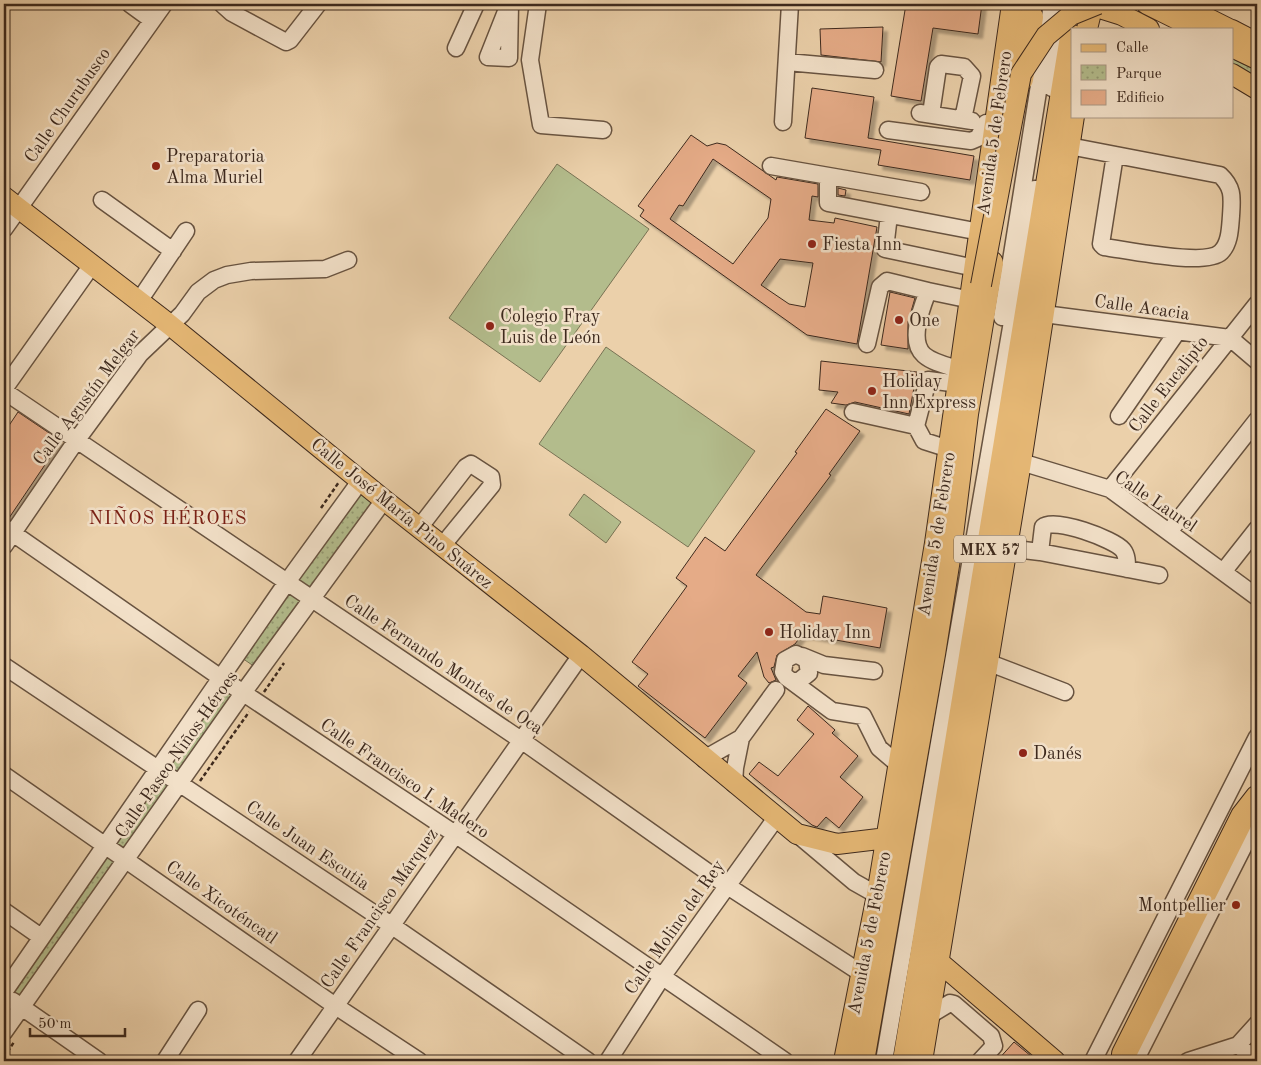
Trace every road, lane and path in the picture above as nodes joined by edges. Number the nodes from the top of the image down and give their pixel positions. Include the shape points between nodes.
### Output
1 (130, 4) edge
2 (164, 4) edge
3 (222, 4) edge
4 (318, 4) edge
5 (476, 4) edge
6 (538, 4) edge
7 (790, 4) edge
8 (1052, 4) edge
9 (1065, 4) edge
10 (1093, 4) edge
11 (1147, 4) edge
12 (1179, 4) edge
13 (1021, 10) edge
14 (152, 20) junction
15 (1079, 28) edge
16 (1147, 28) edge
17 (1195, 28) edge
18 (1227, 28) edge
19 (1234, 32) edge
20 (1257, 43) edge
21 (456, 48) dead end
22 (1234, 48) edge
23 (1257, 59) edge
24 (787, 62) junction
25 (1071, 67) edge
26 (875, 70) dead end
27 (1234, 75) edge
28 (1257, 88) edge
29 (1074, 118) edge
30 (963, 119) junction
31 (783, 122) dead end
32 (991, 124) junction
33 (603, 130) dead end
34 (888, 130) dead end
35 (1069, 146) junction
36 (1115, 155) junction
37 (771, 166) dead end
38 (828, 177) junction
39 (921, 192) dead end
40 (102, 200) dead end
41 (11, 203) edge
42 (889, 215) junction
43 (4, 229) edge
44 (186, 231) dead end
45 (980, 232) junction
46 (173, 251) junction
47 (348, 260) dead end
48 (92, 265) junction
49 (976, 284) junction
50 (928, 291) junction
51 (139, 301) junction
52 (1257, 304) edge
53 (1044, 314) junction
54 (170, 325) junction
55 (1177, 332) junction
56 (1230, 338) junction
57 (867, 344) dead end
58 (1257, 361) edge
59 (961, 371) junction
60 (4, 390) edge
61 (854, 412) dead end
62 (1120, 416) dead end
63 (1257, 420) edge
64 (916, 426) junction
65 (76, 441) junction
66 (949, 450) junction
67 (1020, 468) junction
68 (360, 480) junction
69 (1110, 489) junction
70 (942, 499) junction
71 (384, 500) junction
72 (419, 528) junction
73 (1257, 530) edge
74 (1169, 532) junction
75 (7, 535) edge
76 (442, 546) junction
77 (1006, 548) junction
78 (1040, 552) junction
79 (948, 559) junction
80 (1127, 569) junction
81 (1223, 572) junction
82 (986, 573) junction
83 (1160, 575) dead end
84 (287, 582) junction
85 (1257, 597) edge
86 (312, 599) junction
87 (933, 654) junction
88 (581, 655) junction
89 (4, 666) edge
90 (978, 668) junction
91 (874, 672) dead end
92 (221, 678) junction
93 (784, 683) junction
94 (1065, 692) dead end
95 (243, 693) junction
96 (908, 708) junction
97 (1257, 737) edge
98 (741, 738) junction
99 (522, 740) junction
100 (972, 755) joint
101 (704, 759) junction
102 (899, 765) junction
103 (158, 768) junction
104 (4, 775) edge
105 (180, 783) junction
106 (734, 784) junction
107 (1257, 798) edge
108 (776, 818) junction
109 (1257, 820) edge
110 (455, 834) junction
111 (797, 834) junction
112 (887, 838) junction
113 (106, 845) junction
114 (126, 859) junction
115 (726, 885) junction
116 (877, 895) junction
117 (4, 911) edge
118 (391, 925) junction
119 (41, 937) junction
120 (939, 962) junction
121 (861, 973) junction
122 (662, 977) junction
123 (4, 993) edge
124 (334, 1005) junction
125 (21, 1008) junction
126 (198, 1010) dead end
127 (930, 1015) junction
128 (1257, 1024) edge
129 (4, 1032) edge
130 (1238, 1044) junction
131 (1129, 1058) edge
132 (99, 1061) edge
133 (165, 1061) edge
134 (297, 1061) edge
135 (419, 1061) edge
136 (588, 1061) edge
137 (608, 1061) edge
138 (785, 1061) edge
139 (844, 1061) edge
140 (851, 1061) edge
141 (862, 1061) edge
142 (876, 1061) edge
143 (884, 1061) edge
144 (905, 1061) edge
145 (922, 1061) edge
146 (980, 1061) edge
147 (1056, 1061) edge
148 (1094, 1061) edge
149 (1188, 1061) edge
150 (1257, 1061) edge

1 - 14 street
2 - 14 street, Calle Churubusco
3 - 4 street via 286,42
5 - 21 street
6 - 33 street via 530,60 541,125
7 - 24 street
8 - 142 street via 940,694
9 - 143 street
10 - 15 main road
10 - 16 main road
10 - 49 main road, bridge via 1070,15 1046,36 1021,74
11 - 17 main road
12 - 18 main road
13 - 32 main road, Avenida 5 de Febrero
13 - 79 highway, Avenida 5 de Febrero / MEX 57
14 - 41 street, Calle Churubusco
19 - 20 main road
22 - 23 main road
24 - 26 street
24 - 31 street
25 - 82 highway, MEX 57
27 - 28 main road
29 - 35 main road
30 - 30 street via 972,76 964,67 941,64 926,114
30 - 32 street
32 - 34 street via 971,141
32 - 45 main road, Avenida 5 de Febrero
35 - 36 street
35 - 53 main road
36 - 36 street via 1224,178 1232,192 1228,243 1220,253 1209,259 1192,259 1104,247 1101,244
37 - 38 street
38 - 39 street
38 - 42 street via 828,203
40 - 46 street
41 - 43 street, Calle Churubusco
41 - 48 main road, Calle José María Pino Suárez
42 - 45 street
42 - 49 street via 885,249
44 - 46 street
45 - 49 main road, Avenida 5 de Febrero
46 - 51 street
47 - 54 street, Calle Agustín Melgar via 325,269 251,271 227,275 198,292
48 - 51 main road, Calle José María Pino Suárez
48 - 60 street
49 - 50 street
49 - 59 main road, Avenida 5 de Febrero
50 - 57 street via 887,281 883,283
50 - 59 street via 920,312 916,339 920,352 929,359
51 - 54 main road, Calle José María Pino Suárez
52 - 56 street, Calle Eucalipto
53 - 55 street, Calle Acacia
53 - 67 main road
54 - 65 street, Calle Agustín Melgar via 140,354
54 - 68 main road, Calle José María Pino Suárez
55 - 56 street, Calle Acacia
55 - 62 street
56 - 58 street
56 - 69 street, Calle Eucalipto
59 - 64 street via 928,380
59 - 66 main road, Avenida 5 de Febrero
60 - 65 street, Calle Fernando Montes de Oca
61 - 64 street
63 - 74 street
64 - 66 street via 924,441
65 - 75 street, Calle Agustín Melgar
65 - 84 street, Calle Fernando Montes de Oca
66 - 70 main road, Avenida 5 de Febrero
67 - 69 street, Calle Laurel
67 - 77 main road
67 - 82 highway
68 - 71 main road, Calle José María Pino Suárez
68 - 84 street, Calle Paseo Niños Héroes
69 - 74 street, Calle Laurel
70 - 79 highway
70 - 96 main road, Avenida 5 de Febrero
71 - 72 main road, Calle José María Pino Suárez
71 - 86 street, Calle Paseo Niños Héroes
72 - 76 main road, Calle José María Pino Suárez
72 - 76 street via 470,464 491,477 492,485
73 - 81 street
74 - 81 street, Calle Laurel
75 - 92 street, Calle Francisco I. Madero
76 - 88 main road, Calle José María Pino Suárez
77 - 78 street
77 - 90 main road
78 - 80 street
78 - 80 street via 1043,528 1052,523 1081,529 1122,549 1127,557
79 - 87 highway, Avenida 5 de Febrero / MEX 57
80 - 83 street
81 - 85 street, Calle Laurel
82 - 90 highway, MEX 57
84 - 86 street, Calle Fernando Montes de Oca
84 - 92 street, Calle Paseo Niños Héroes
86 - 95 street, Calle Paseo Niños Héroes
86 - 99 street, Calle Fernando Montes de Oca
87 - 96 highway
87 - 141 highway, Avenida 5 de Febrero / MEX 57
88 - 99 street, Calle Francisco Márquez
88 - 101 main road, Calle José María Pino Suárez
89 - 103 street, Calle Juan Escutia
90 - 94 street
90 - 100 highway
90 - 144 highway, MEX 57
91 - 93 street via 824,665 796,654 785,660 782,666
92 - 95 street, Calle Francisco I. Madero
92 - 103 street, Calle Paseo Niños Héroes
93 - 98 street
93 - 102 street via 832,711 863,716 879,748
95 - 105 street, Calle Paseo Niños Héroes
95 - 110 street, Calle Francisco I. Madero
96 - 102 main road, Avenida 5 de Febrero
97 - 148 street
98 - 101 street
98 - 106 street
99 - 110 street, Calle Francisco Márquez
99 - 115 street, Calle Fernando Montes de Oca
100 - 120 main road
101 - 106 main road, Calle José María Pino Suárez
102 - 112 main road, Avenida 5 de Febrero
103 - 105 street, Calle Juan Escutia
103 - 113 street, Calle Paseo Niños Héroes
104 - 113 street, Calle Xicoténcatl
105 - 114 street, Calle Paseo Niños Héroes
105 - 118 street, Calle Juan Escutia
106 - 108 main road, Calle José María Pino Suárez
107 - 131 highway via 1243,816
108 - 111 main road, Calle José María Pino Suárez
108 - 115 street, Calle Molino del Rey
109 - 131 street
110 - 118 street, Calle Francisco Márquez
110 - 122 street, Calle Francisco I. Madero
111 - 112 main road, Calle José María Pino Suárez via 837,844
111 - 116 street, Calle José María Pino Suárez via 854,882
112 - 116 main road, Avenida 5 de Febrero
112 - 140 main road via 881,900
113 - 114 street, Calle Xicoténcatl
113 - 119 street, Calle Paseo Niños Héroes
114 - 124 street, Calle Xicoténcatl
114 - 125 street, Calle Paseo Niños Héroes
115 - 121 street, Calle Fernando Montes de Oca
115 - 122 street, Calle Molino del Rey
116 - 121 main road, Avenida 5 de Febrero
117 - 119 street
118 - 124 street, Calle Francisco Márquez
118 - 136 street, Calle Juan Escutia
119 - 123 street, Calle Paseo Niños Héroes
120 - 127 main road
120 - 147 main road
121 - 139 main road, Avenida 5 de Febrero
122 - 137 street, Calle Molino del Rey
122 - 138 street, Calle Francisco I. Madero
123 - 125 street
124 - 134 street, Calle Francisco Márquez
124 - 135 street, Calle Xicoténcatl
125 - 129 street, Calle Paseo Niños Héroes
125 - 132 street
126 - 133 street
127 - 145 main road
127 - 146 street via 950,1003 954,1004 991,1036 994,1046
128 - 130 street
130 - 149 street
130 - 150 street

